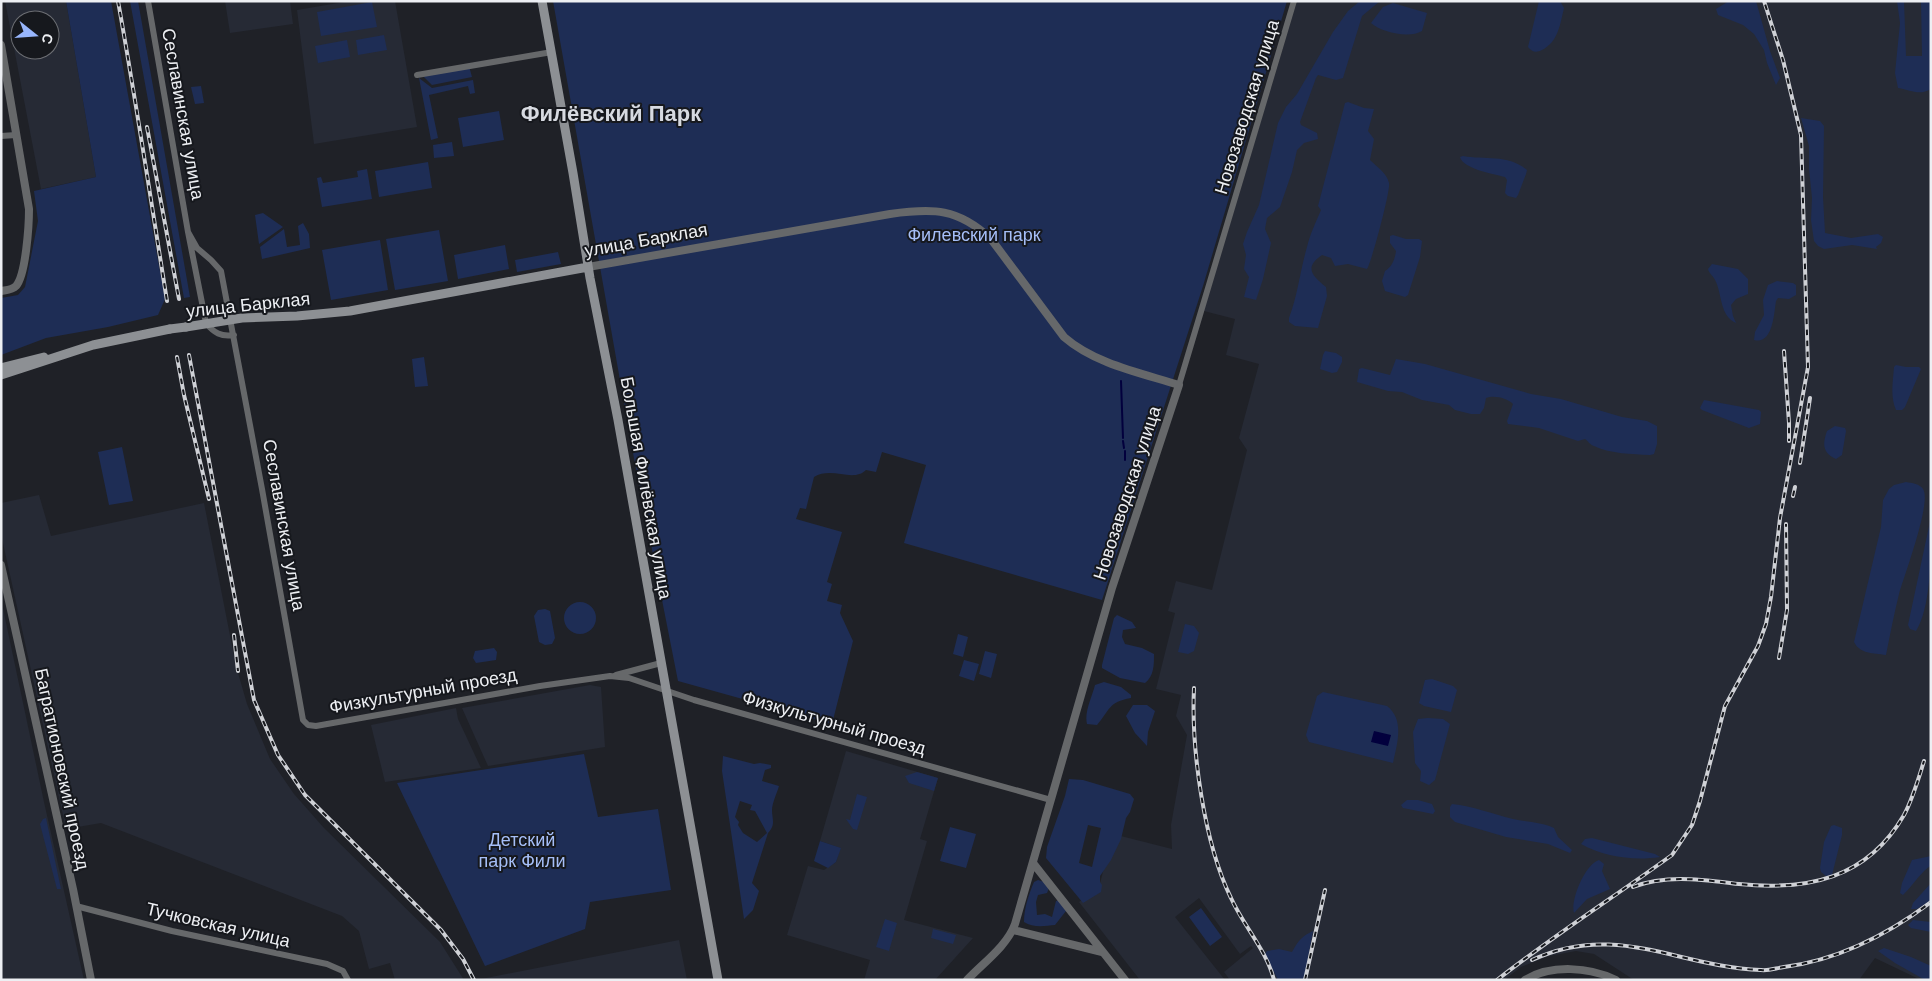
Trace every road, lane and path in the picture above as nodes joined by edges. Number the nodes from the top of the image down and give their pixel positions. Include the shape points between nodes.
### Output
1 (148, 1) edge
2 (542, 1) edge
3 (1294, 1) edge
4 (1, 45) edge
5 (552, 52) junction
6 (417, 75) dead end
7 (16, 135) junction
8 (1, 136) edge
9 (188, 232) junction
10 (588, 267) junction
11 (1, 290) edge
12 (231, 319) junction
13 (206, 323) junction
14 (234, 335) junction
15 (56, 356) junction
16 (1, 368) edge
17 (1, 375) edge
18 (1179, 385) junction
19 (1, 565) edge
20 (661, 663) junction
21 (610, 676) junction
22 (665, 690) junction
23 (303, 720) joint
24 (1051, 800) junction
25 (1033, 862) junction
26 (76, 906) junction
27 (1013, 930) junction
28 (1102, 952) junction
29 (90, 980) edge
30 (348, 980) edge
31 (718, 980) edge
32 (966, 980) edge
33 (1125, 980) edge
34 (1526, 980) edge
35 (1616, 980) edge

1 - 9 street, Сеславинская улица
2 - 5 main road, Большая Филёвская улица
3 - 18 street, Новозаводская улица
4 - 7 street
5 - 6 street
5 - 10 main road, Большая Филёвская улица
7 - 8 street
7 - 11 street via 29,223 18,282 12,289
9 - 12 street, Сеславинская улица via 197,248 221,271
9 - 13 street, Сеславинская улица
10 - 12 main road, улица Барклая via 350,311
10 - 18 street, улица Барклая via 890,214 936,210 980,228 1064,337 1074,345 1097,358
10 - 20 main road, Большая Филёвская улица
12 - 13 main road, улица Барклая
12 - 14 street, Сеславинская улица
13 - 14 street via 217,334
13 - 15 main road, улица Барклая, bridge via 101,343
14 - 23 street, Сеславинская улица
15 - 16 main road, улица Барклая via 30,359
15 - 17 main road, улица Барклая
18 - 24 street, Новозаводская улица via 1112,588
19 - 26 street, Багратионовский проезд
20 - 21 street, Физкультурный проезд
20 - 22 main road, Большая Филёвская улица
21 - 22 street, Физкультурный проезд via 640,680
21 - 23 street, Физкультурный проезд via 530,687 316,726 308,726
22 - 24 street, Физкультурный проезд
22 - 31 main road, Большая Филёвская улица
24 - 25 street, Новозаводская улица
25 - 27 street, Новозаводская улица
25 - 28 street
26 - 29 street, Багратионовский проезд
26 - 30 street, Тучковская улица via 172,931 327,964 343,971
27 - 28 street
27 - 32 street, Новозаводская улица
28 - 33 street
34 - 35 street via 1555,969 1590,971

